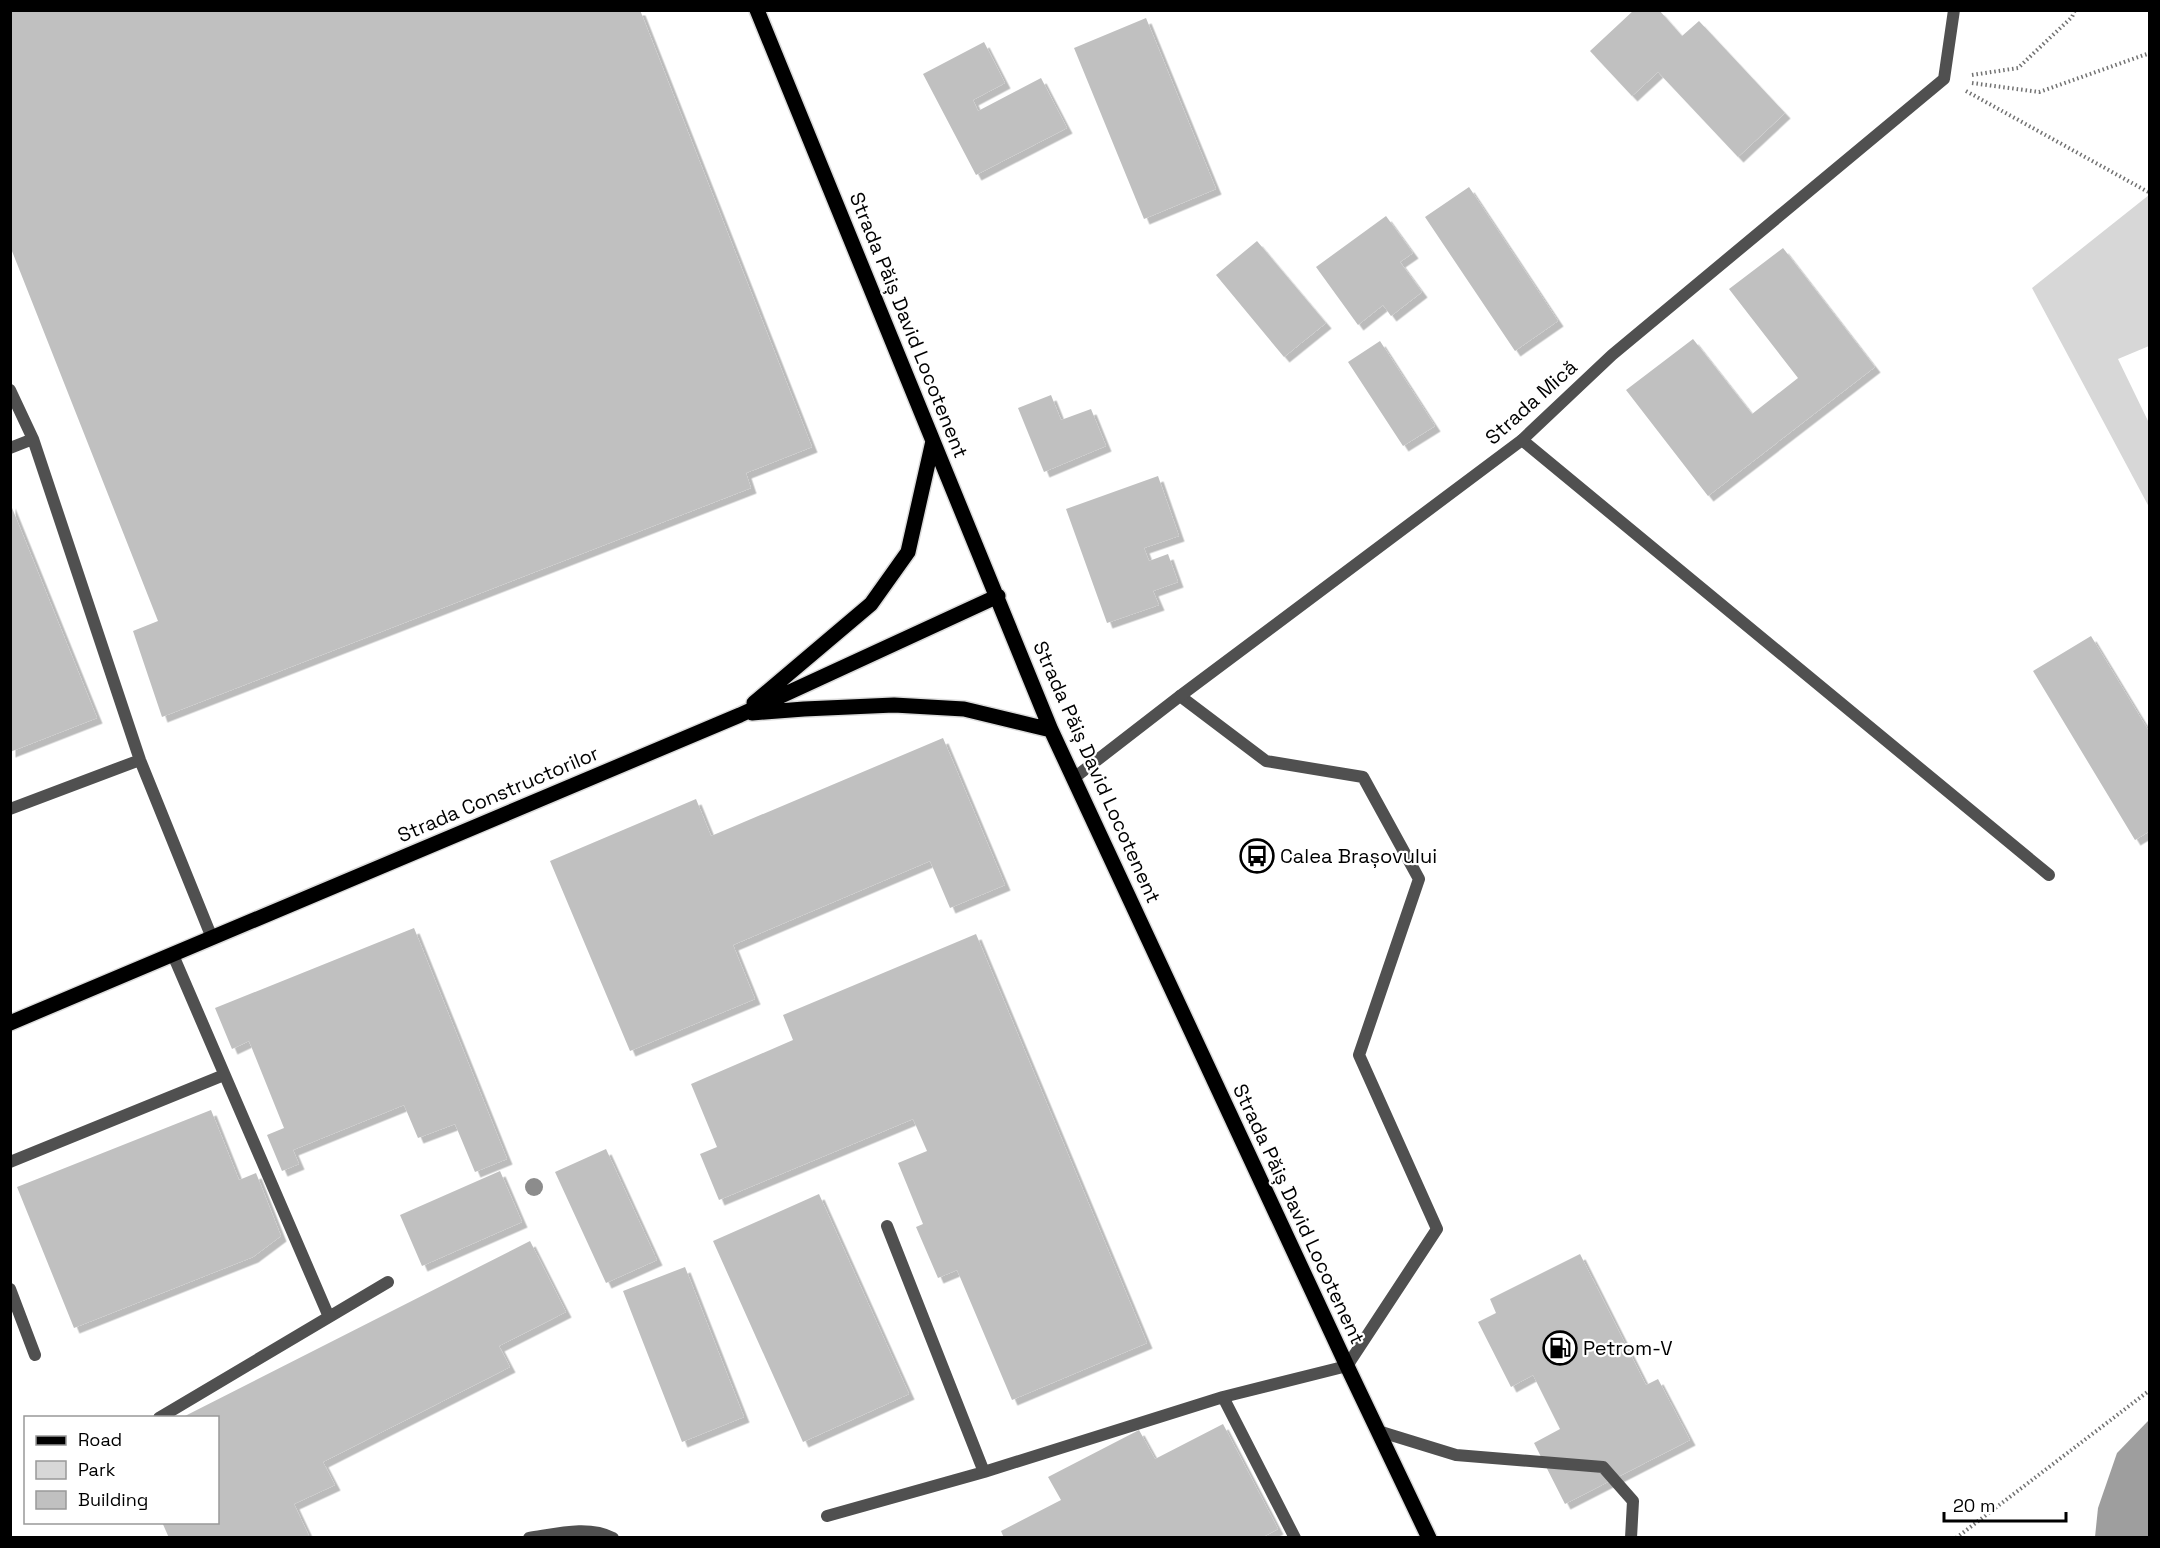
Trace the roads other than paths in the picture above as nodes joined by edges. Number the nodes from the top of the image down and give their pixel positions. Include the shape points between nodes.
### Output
1 (757, 10) edge
2 (1954, 10) edge
3 (10, 390) edge
4 (33, 439) junction
5 (1522, 440) junction
6 (933, 441) junction
7 (10, 448) edge
8 (998, 596) junction
9 (1180, 696) junction
10 (740, 715) junction
11 (1051, 730) junction
12 (140, 760) junction
13 (1074, 778) junction
14 (10, 809) edge
15 (2049, 875) dead end
16 (213, 938) junction
17 (172, 955) junction
18 (10, 1023) edge
19 (224, 1075) junction
20 (10, 1162) edge
21 (887, 1226) dead end
22 (388, 1282) dead end
23 (10, 1289) edge
24 (329, 1317) junction
25 (35, 1355) dead end
26 (1347, 1365) junction
27 (1223, 1397) junction
28 (162, 1416) edge
29 (1378, 1431) junction
30 (984, 1472) junction
31 (827, 1516) dead end
32 (529, 1538) edge
33 (613, 1538) edge
34 (1295, 1538) edge
35 (1430, 1538) edge
36 (1631, 1538) edge

1 - 6 main road, Strada Păiș David Locotenent
2 - 5 street, Strada Mică via 1944,80 1612,356
3 - 4 street
4 - 7 street
4 - 12 street
5 - 9 street, Strada Mică
5 - 15 street
6 - 8 main road, Strada Păiș David Locotenent
6 - 10 main road via 908,552 871,604
8 - 10 main road, Strada Constructorilor
8 - 11 main road, Strada Păiș David Locotenent
9 - 13 street, Strada Mică
9 - 26 street via 1266,761 1363,777 1419,879 1359,1055 1437,1229
10 - 11 main road via 894,705 964,709
10 - 16 main road, Strada Constructorilor
11 - 13 main road, Strada Păiș David Locotenent
12 - 14 street
12 - 16 street
13 - 26 main road, Strada Păiș David Locotenent
16 - 17 main road, Strada Constructorilor
17 - 18 main road, Strada Constructorilor
17 - 19 street
19 - 20 street
19 - 24 street
21 - 30 street
22 - 24 street
23 - 25 street
24 - 28 street
26 - 27 street
26 - 29 main road, Strada Păiș David Locotenent
27 - 30 street
27 - 34 street
29 - 35 main road, Strada Păiș David Locotenent
29 - 36 street via 1456,1455 1603,1467 1633,1501
30 - 31 street
32 - 33 street via 601,1532

